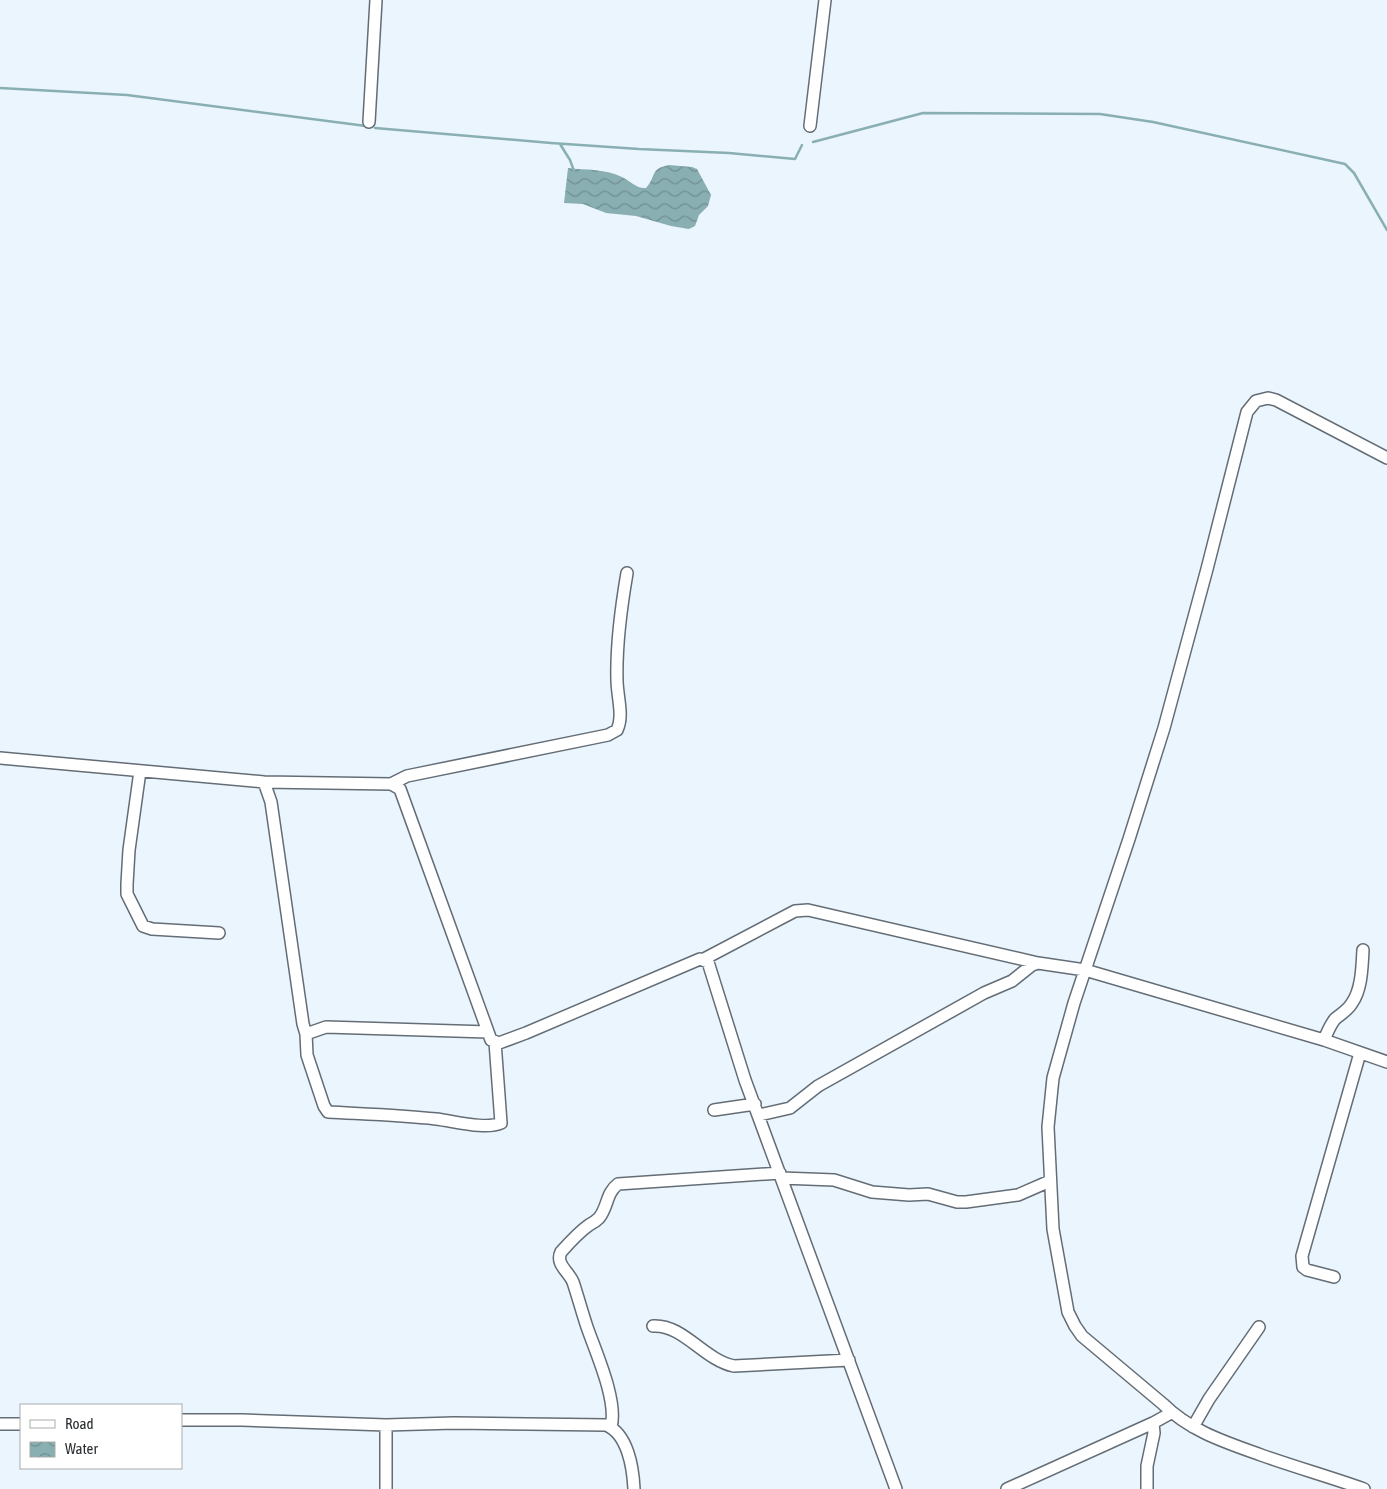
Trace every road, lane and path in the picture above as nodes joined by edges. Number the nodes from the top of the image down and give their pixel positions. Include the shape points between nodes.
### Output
1 (376, 0) edge
2 (825, 0) edge
3 (369, 122) dead end
4 (810, 126) dead end
5 (1387, 458) edge
6 (627, 573) dead end
7 (0, 758) edge
8 (140, 771) junction
9 (264, 782) junction
10 (391, 784) junction
11 (219, 933) dead end
12 (1363, 950) dead end
13 (704, 959) junction
14 (1038, 962) junction
15 (1085, 970) junction
16 (488, 1032) junction
17 (306, 1034) junction
18 (1324, 1040) junction
19 (495, 1042) junction
20 (1360, 1052) junction
21 (1387, 1062) edge
22 (757, 1109) junction
23 (714, 1110) dead end
24 (781, 1176) junction
25 (1050, 1181) junction
26 (1334, 1277) dead end
27 (653, 1326) dead end
28 (1259, 1327) dead end
29 (849, 1360) junction
30 (1172, 1413) junction
31 (182, 1420) edge
32 (1154, 1423) junction
33 (0, 1424) edge
34 (20, 1424) edge
35 (386, 1425) junction
36 (611, 1427) junction
37 (1193, 1427) junction
38 (386, 1489) edge
39 (634, 1489) edge
40 (896, 1489) edge
41 (1007, 1489) edge
42 (1148, 1489) edge
43 (1364, 1489) edge

1 - 3 street
2 - 4 street
5 - 15 street via 1276,400 1256,401 1247,412 1164,728
6 - 10 street via 620,614 617,680 620,715 617,730 608,735 407,776
7 - 8 street
8 - 9 street
8 - 11 street via 127,884 127,894 138,917 143,926 152,929
9 - 10 street
9 - 17 street via 270,802
10 - 16 street via 400,789
12 - 18 street via 1352,1005 1335,1020
13 - 14 street via 795,911 808,910
13 - 19 street via 526,1033
13 - 22 street via 708,962
14 - 15 street
14 - 22 street via 1012,981 984,993 818,1086 790,1108
15 - 18 street
15 - 25 street via 1053,1078 1048,1127
16 - 17 street via 326,1027
16 - 19 street
17 - 19 street via 308,1055 328,1112 484,1125 501,1123
18 - 20 street
20 - 21 street
20 - 26 street via 1302,1256 1302,1267 1306,1270
22 - 23 street
22 - 24 street
24 - 25 street via 834,1180 872,1192 928,1194 957,1202 1018,1194
24 - 29 street
24 - 36 street via 618,1184 607,1198 598,1220 560,1252 558,1257 572,1281 609,1390 613,1417
25 - 30 street via 1061,1279 1068,1312 1075,1326 1087,1341
27 - 29 street via 674,1330 710,1356 734,1366
28 - 37 street
29 - 40 street
30 - 32 street
30 - 37 street
31 - 35 street
32 - 41 street
32 - 42 street via 1147,1466
33 - 34 street
35 - 36 street via 454,1423
35 - 38 street
36 - 39 street via 624,1444
37 - 43 street via 1249,1451

